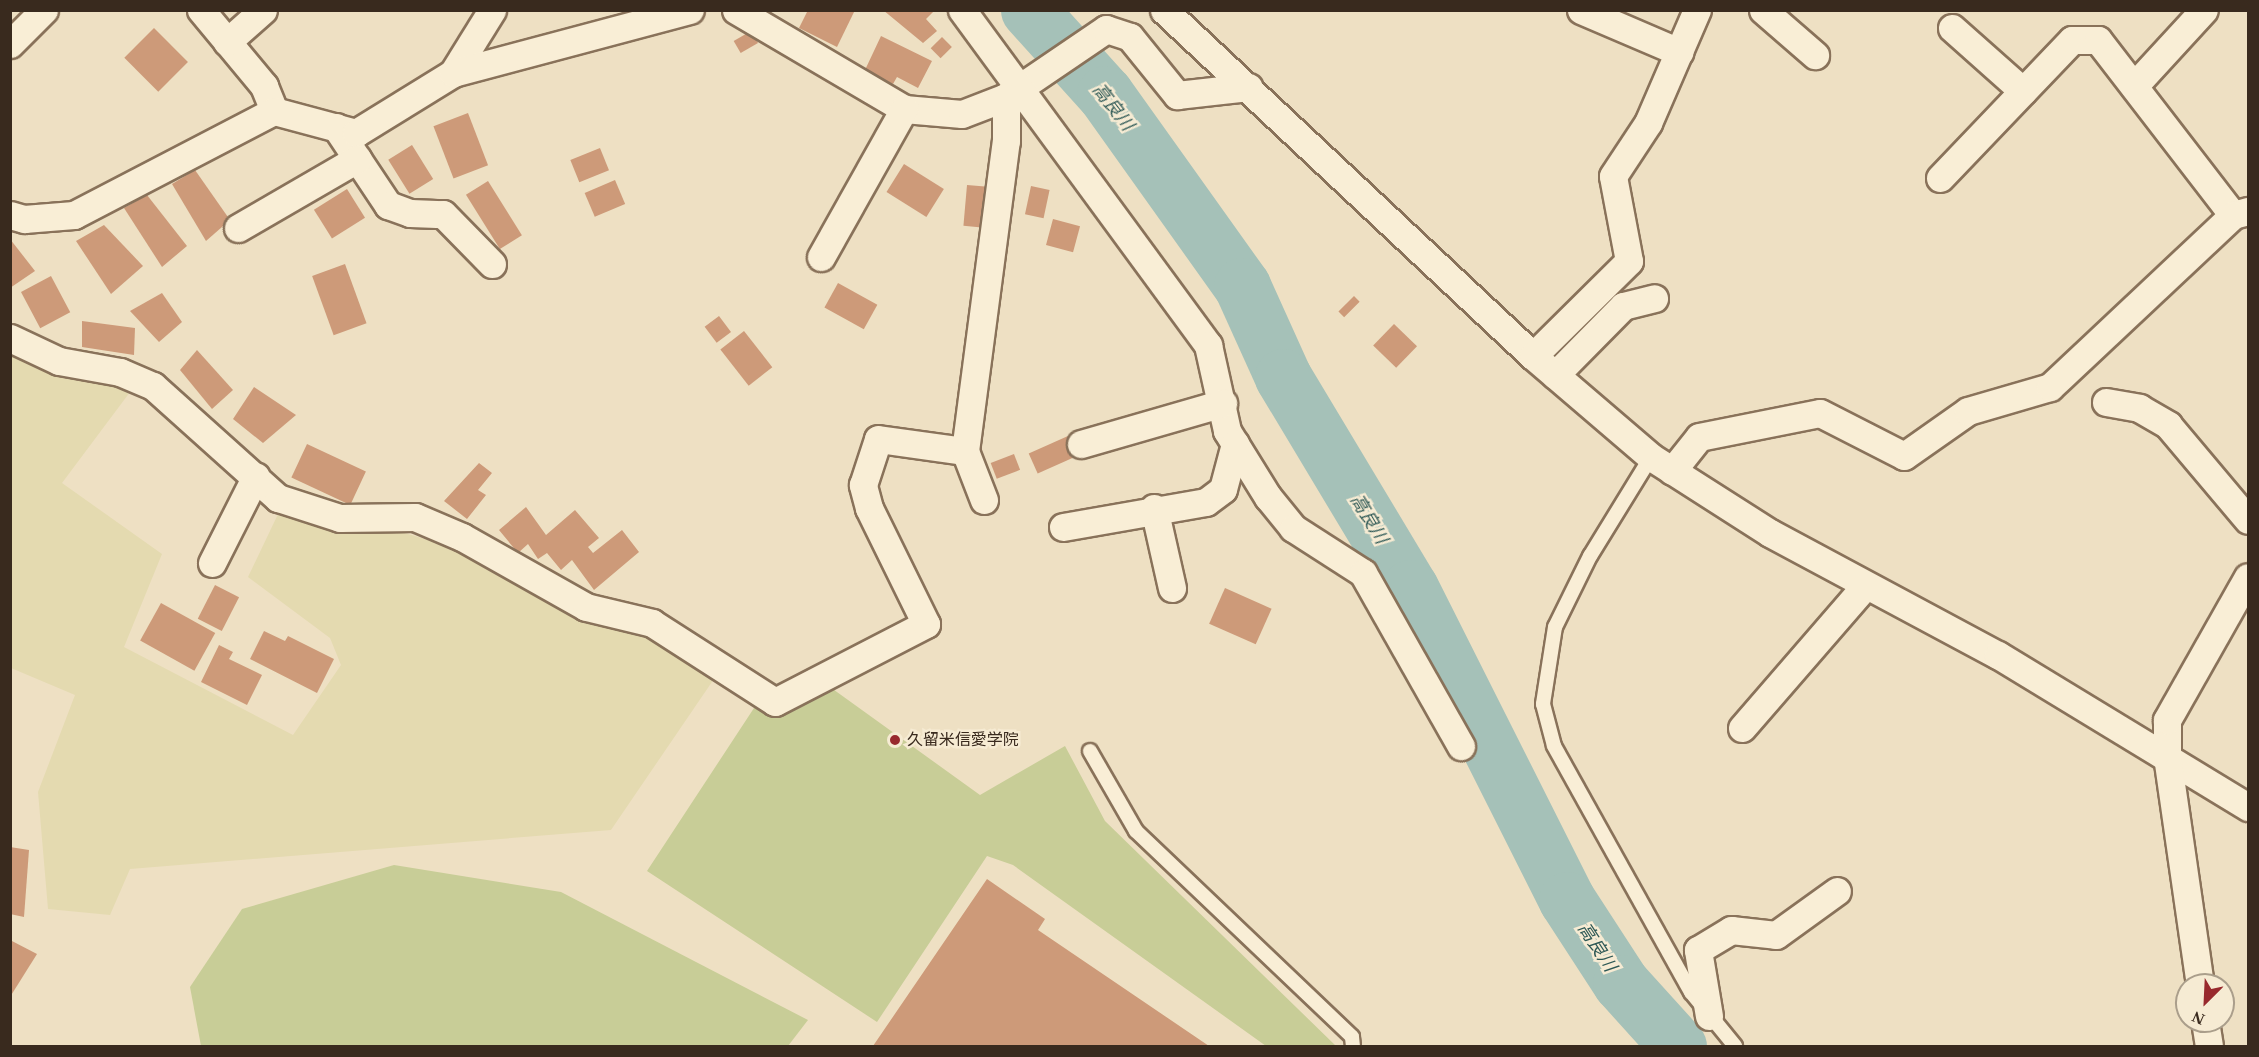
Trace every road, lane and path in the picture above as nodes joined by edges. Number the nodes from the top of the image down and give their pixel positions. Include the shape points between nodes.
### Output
1 (44, 10) edge
2 (201, 10) edge
3 (263, 10) edge
4 (492, 10) edge
5 (690, 10) edge
6 (736, 10) edge
7 (962, 10) edge
8 (1164, 10) edge
9 (1581, 10) edge
10 (1697, 10) edge
11 (1763, 10) edge
12 (2204, 10) edge
13 (1952, 28) dead end
14 (227, 42) junction
15 (10, 44) edge
16 (1679, 52) junction
17 (1815, 55) dead end
18 (453, 73) junction
19 (2134, 86) junction
20 (1250, 87) junction
21 (1021, 88) junction
22 (2023, 91) junction
23 (903, 109) junction
24 (274, 111) junction
25 (336, 127) junction
26 (357, 159) junction
27 (1940, 178) dead end
28 (2241, 213) edge
29 (10, 215) edge
30 (238, 228) dead end
31 (821, 256) dead end
32 (492, 264) dead end
33 (1654, 298) dead end
34 (10, 338) edge
35 (1533, 356) junction
36 (1555, 375) junction
37 (2106, 402) dead end
38 (1223, 403) junction
39 (1081, 444) dead end
40 (1235, 444) junction
41 (965, 451) junction
42 (1662, 464) junction
43 (256, 476) junction
44 (984, 500) dead end
45 (1154, 508) junction
46 (2248, 520) edge
47 (1062, 527) dead end
48 (212, 563) dead end
49 (2248, 577) edge
50 (1866, 585) junction
51 (1172, 588) dead end
52 (1742, 728) dead end
53 (1461, 746) dead end
54 (1090, 751) dead end
55 (2167, 757) junction
56 (2248, 807) edge
57 (1837, 891) dead end
58 (2198, 973) edge
59 (1708, 1016) junction
60 (1353, 1047) edge
61 (1734, 1047) edge

1 - 15 street
2 - 14 street
3 - 14 street
4 - 18 street
5 - 18 street
6 - 23 street
7 - 21 street
8 - 20 street via 1182,33
9 - 16 street
10 - 16 street
11 - 17 street
12 - 19 street
13 - 22 street
14 - 24 street via 264,86
16 - 35 street via 1648,123 1613,176 1629,261
18 - 25 street via 356,133
19 - 22 street via 2098,40 2072,40
19 - 28 street
20 - 21 street via 1177,95 1130,37 1106,29
20 - 35 street
21 - 23 street via 962,114
21 - 38 street via 1208,345
21 - 41 street via 1006,141
22 - 27 street
23 - 31 street
24 - 25 street
24 - 29 street via 75,215 24,219
25 - 26 street
26 - 30 street
26 - 32 street via 388,205 410,213 443,214
28 - 42 street via 2050,387 1968,411 1904,456 1820,413 1700,437
33 - 36 street via 1623,306
34 - 43 street via 59,361 120,372 153,386
35 - 36 street
36 - 42 street
37 - 46 street via 2139,408 2168,425
38 - 39 street
38 - 40 street
40 - 45 street via 1223,489 1206,502
40 - 53 street via 1293,528 1363,573
41 - 43 street via 878,439 863,485 868,508 926,624 775,702 652,622 586,607 462,537 415,517 340,518 278,498
41 - 44 street
42 - 50 street via 1770,533
42 - 59 lane via 1590,555 1555,627 1543,704 1554,746
43 - 48 street
45 - 47 street
45 - 51 street
49 - 55 street via 2167,720
50 - 52 street
50 - 55 street
54 - 60 lane via 1136,831 1352,1037
55 - 56 street
55 - 58 street
57 - 59 street via 1776,935 1731,930 1698,950
59 - 61 lane

